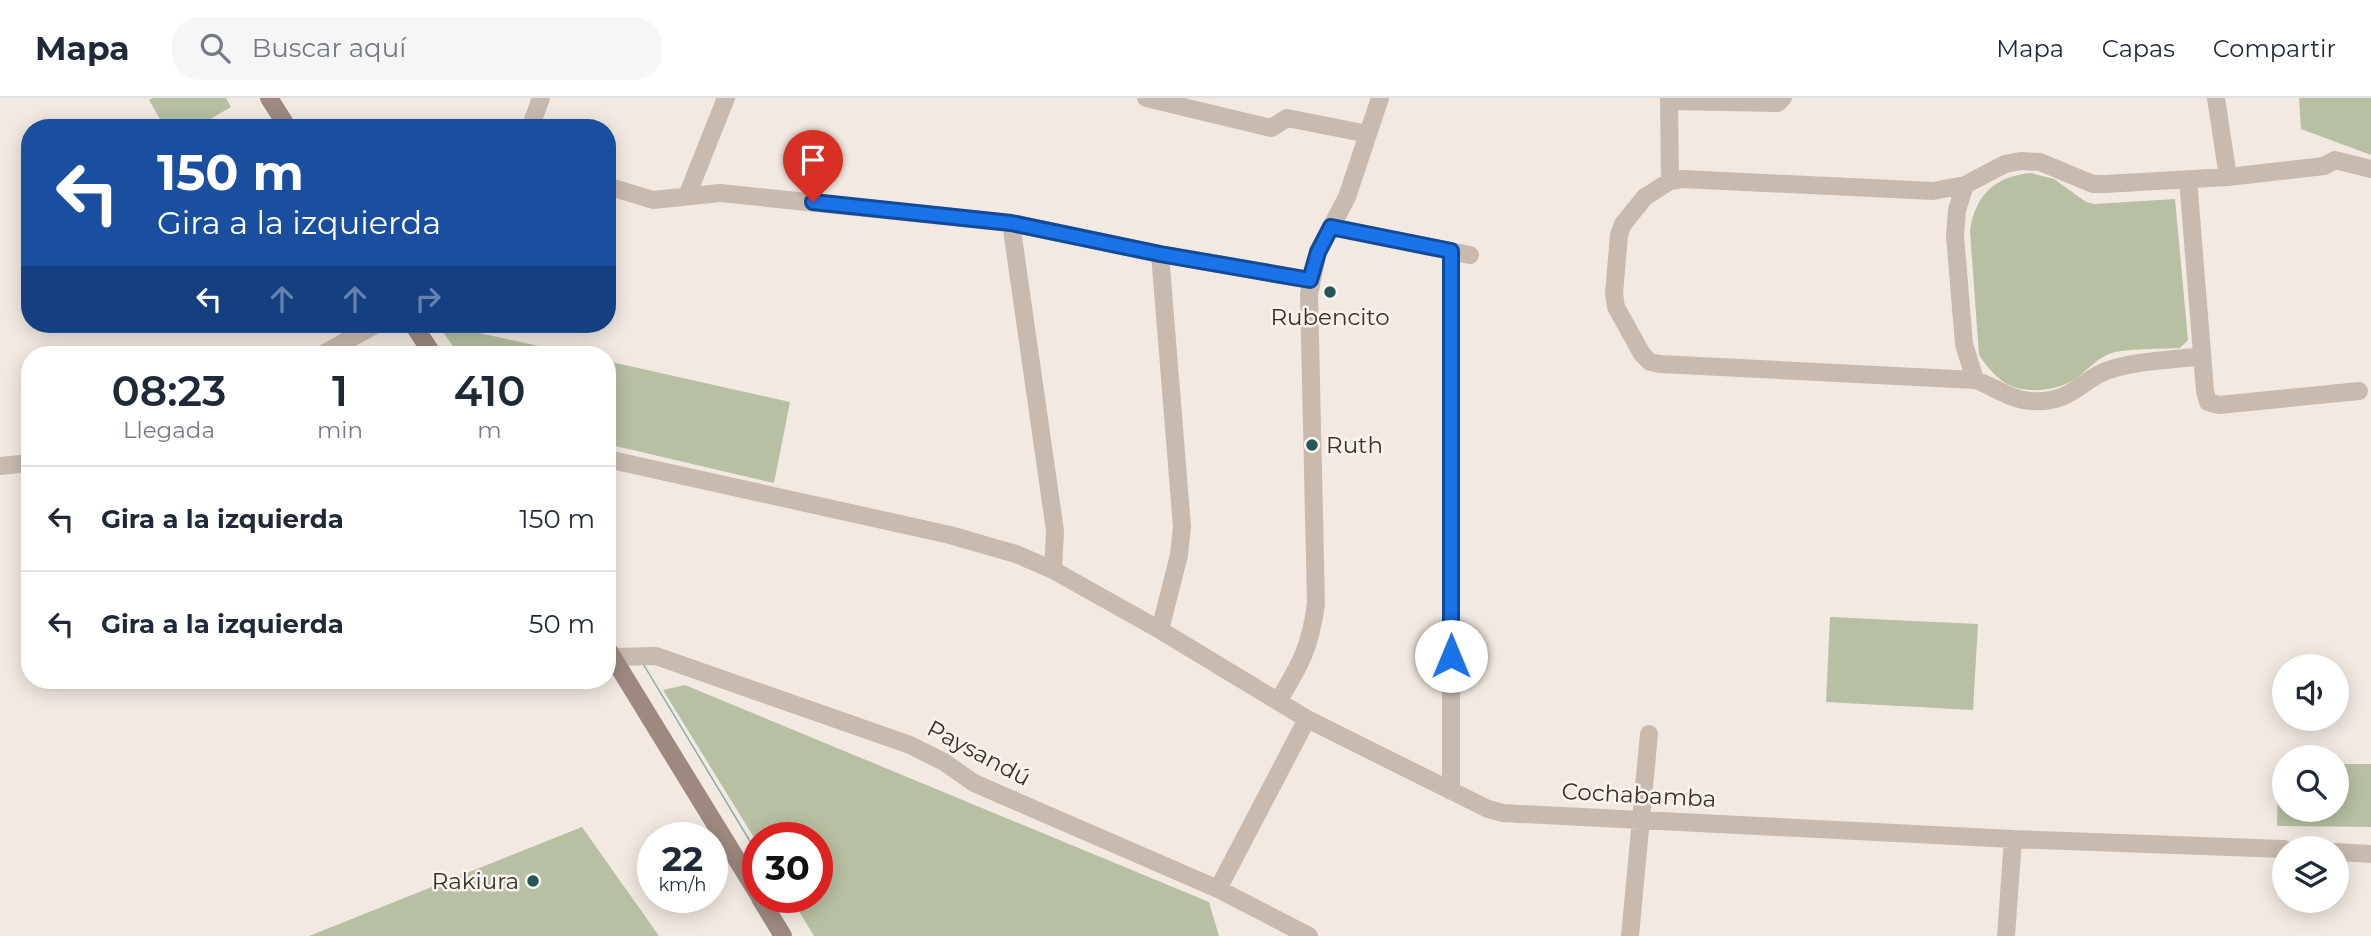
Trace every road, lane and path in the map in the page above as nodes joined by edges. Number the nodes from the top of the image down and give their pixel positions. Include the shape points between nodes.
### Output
1 (269, 98) edge
2 (541, 98) edge
3 (726, 98) edge
4 (1146, 98) edge
5 (1380, 98) edge
6 (1783, 98) edge
7 (2216, 98) edge
8 (1669, 100) edge
9 (282, 119) edge
10 (533, 119) edge
11 (1368, 134) junction
12 (2371, 169) edge
13 (2228, 177) junction
14 (2188, 179) junction
15 (1670, 181) junction
16 (1965, 185) junction
17 (616, 189) edge
18 (687, 197) junction
19 (1011, 223) junction
20 (1331, 227) junction
21 (1451, 251) junction
22 (1160, 254) junction
23 (1471, 255) dead end
24 (1310, 280) junction
25 (361, 333) edge
26 (337, 346) edge
27 (2202, 356) junction
28 (1975, 380) junction
29 (2359, 391) dead end
30 (616, 461) edge
31 (21, 464) edge
32 (0, 466) edge
33 (1053, 570) junction
34 (1160, 630) junction
35 (616, 653) edge
36 (616, 662) edge
37 (1279, 700) junction
38 (1307, 719) junction
39 (1649, 734) dead end
40 (1451, 791) junction
41 (1639, 820) junction
42 (2013, 839) junction
43 (2272, 849) edge
44 (2349, 853) edge
45 (2371, 854) edge
46 (742, 868) edge
47 (1218, 888) junction
48 (769, 913) edge
49 (783, 936) edge
50 (1309, 936) edge
51 (1630, 936) edge
52 (2006, 936) edge

1 - 9 main road
2 - 10 street
3 - 18 street
4 - 11 street via 1271,128 1287,118
5 - 11 street
6 - 8 street via 1778,103
7 - 13 street
8 - 15 street
11 - 20 street via 1347,197
12 - 13 street via 2335,160 2325,166
13 - 14 street
14 - 16 street via 2093,184 2039,162 2021,161 2005,164
14 - 27 street
15 - 16 street via 1933,191
15 - 28 street via 1645,197 1619,235 1616,307 1650,362
16 - 28 street via 1955,235 1964,344
17 - 18 street via 653,200
18 - 19 street via 720,193
19 - 22 street
19 - 33 street via 1055,531
20 - 21 street
20 - 24 street
21 - 23 street
21 - 40 street
22 - 24 street
22 - 34 street via 1182,527
24 - 37 street via 1316,604 1312,636
25 - 26 street
27 - 28 street via 2115,368 2057,400 2011,397
27 - 29 street via 2204,391 2208,402 2219,405
30 - 33 street, Cochabamba via 985,543
31 - 32 street
33 - 34 street, Cochabamba
34 - 37 street, Cochabamba
35 - 47 street, Paysandú via 656,656 910,744 974,783
36 - 46 main road
37 - 38 street, Cochabamba
38 - 40 street, Cochabamba
38 - 47 street
39 - 41 street
40 - 41 street, Cochabamba via 1503,813
41 - 42 street, Cochabamba
41 - 51 street
42 - 43 street, Cochabamba
42 - 52 street
44 - 45 street
47 - 50 street, Paysandú
48 - 49 main road

